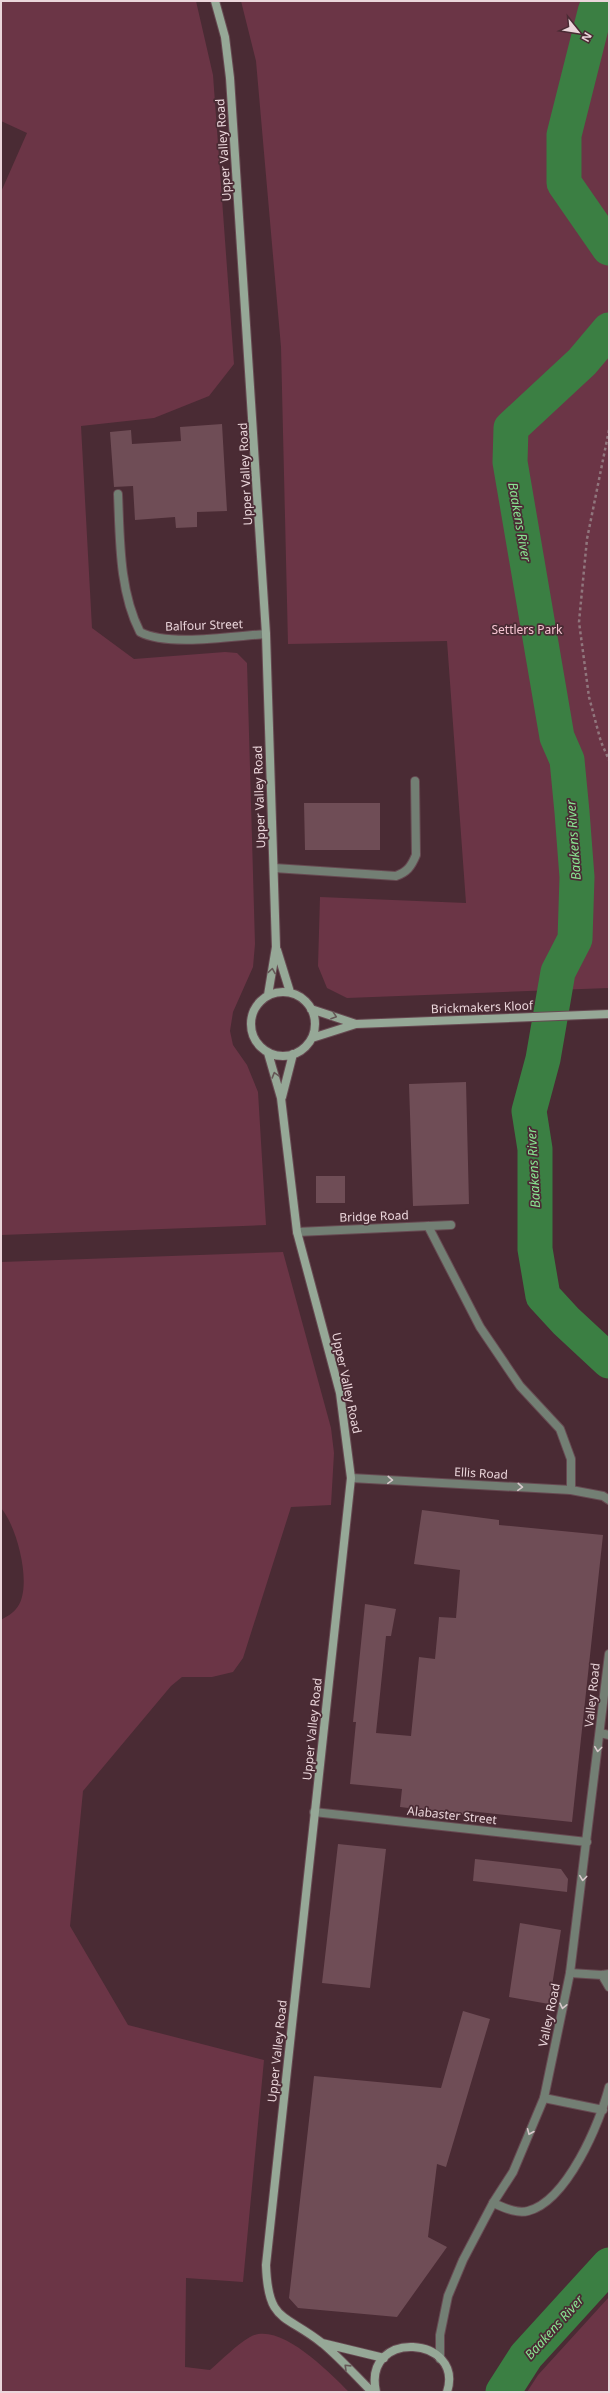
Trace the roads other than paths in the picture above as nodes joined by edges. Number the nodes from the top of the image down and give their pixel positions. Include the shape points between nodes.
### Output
1 (214, 1) edge
2 (118, 494) dead end
3 (266, 634) junction
4 (415, 782) dead end
5 (274, 868) junction
6 (276, 947) junction
7 (290, 992) junction
8 (268, 994) junction
9 (312, 1009) junction
10 (609, 1014) edge
11 (356, 1024) junction
12 (312, 1038) junction
13 (268, 1053) junction
14 (293, 1054) junction
15 (282, 1098) junction
16 (451, 1225) dead end
17 (428, 1226) junction
18 (297, 1232) junction
19 (351, 1478) junction
20 (570, 1490) junction
21 (609, 1500) edge
22 (609, 1654) edge
23 (600, 1733) junction
24 (609, 1734) edge
25 (314, 1812) junction
26 (587, 1842) junction
27 (570, 1973) junction
28 (606, 1974) edge
29 (609, 1987) edge
30 (609, 2087) edge
31 (544, 2098) junction
32 (603, 2110) junction
33 (493, 2203) junction
34 (322, 2343) junction
35 (384, 2358) junction
36 (440, 2359) junction
37 (372, 2392) edge
38 (376, 2392) edge
39 (447, 2392) edge

1 - 3 street, Upper Valley Road via 225,37 230,78
2 - 3 street, Balfour Street via 122,564 132,611 140,632 148,636 179,639
3 - 5 street, Upper Valley Road
4 - 5 street via 416,855 412,866 404,873 396,876
5 - 6 street, Upper Valley Road
6 - 7 street, Upper Valley Road
8 -> 6 street, Upper Valley Road
7 - 8 street
7 - 9 street via 298,995
8 - 13 street via 257,1005 251,1019 254,1039
9 -> 11 street, Brickmakers Kloof
9 - 12 street via 315,1020
10 - 11 street, Brickmakers Kloof
11 - 12 street, Brickmakers Kloof
12 - 14 street via 307,1045
13 - 14 street via 281,1056
15 -> 13 street, Upper Valley Road
14 - 15 street, Upper Valley Road
15 - 18 street, Upper Valley Road
16 - 17 street, Bridge Road
17 - 18 street, Bridge Road
17 - 20 street via 480,1327 520,1386 560,1429 571,1458
18 - 19 street, Upper Valley Road via 340,1393
19 -> 20 street, Ellis Road
19 - 25 street, Upper Valley Road
20 - 21 street, Ellis Road via 603,1496
22 - 23 street, Valley Road
23 - 24 street
23 -> 26 street, Valley Road
25 - 26 street, Alabaster Street
25 - 34 street, Upper Valley Road via 266,2265 267,2290 271,2303 285,2320
26 -> 27 street, Valley Road
27 - 28 street
27 -> 31 street, Valley Road
28 - 29 street
30 - 32 street
31 - 32 street
31 -> 33 street, Valley Road via 513,2172
32 - 33 street via 575,2164 558,2190 545,2203 527,2211 508,2210
33 - 36 street, Valley Road via 463,2260 448,2296 440,2334
34 - 35 street, Upper Valley Road
37 -> 34 street, Upper Valley Road
35 - 36 street via 402,2347 412,2345 432,2352
35 - 38 street via 375,2376
36 - 39 street via 448,2378

